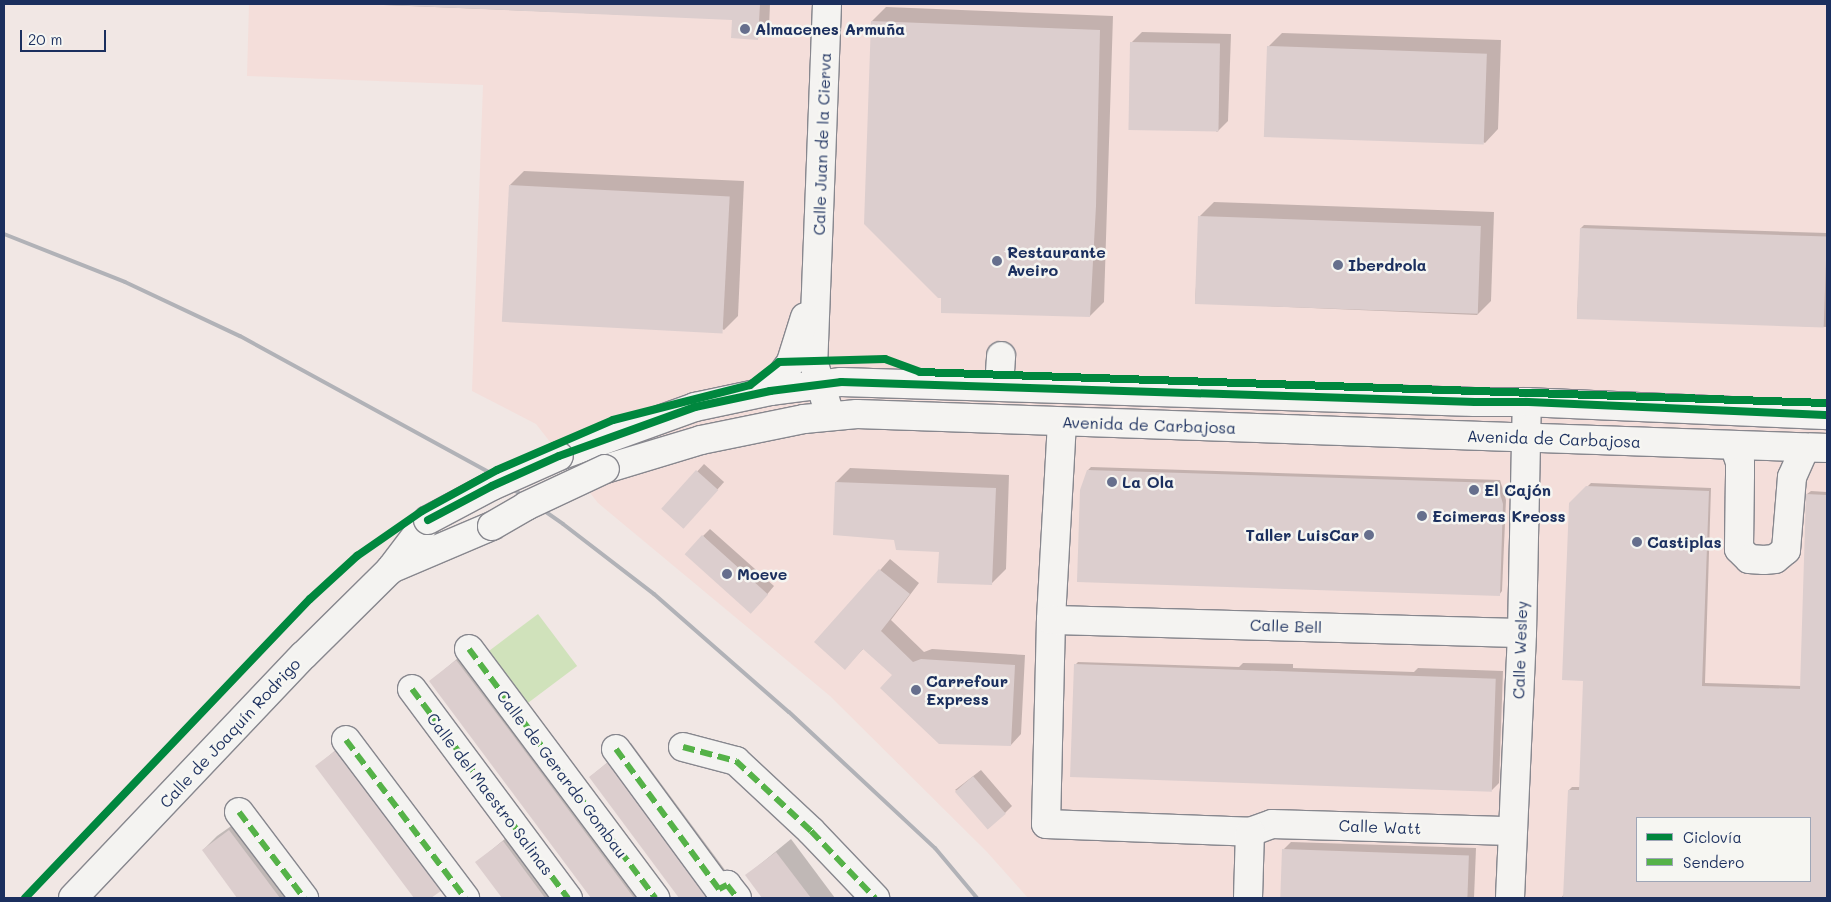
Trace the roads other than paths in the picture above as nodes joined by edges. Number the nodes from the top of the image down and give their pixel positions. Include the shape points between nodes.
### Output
1 (827, 4) edge
2 (816, 285) junction
3 (1001, 356) dead end
4 (820, 384) junction
5 (999, 386) junction
6 (770, 391) junction
7 (1527, 402) junction
8 (830, 415) junction
9 (1827, 415) edge
10 (1062, 422) junction
11 (1526, 439) junction
12 (1734, 445) junction
13 (1816, 448) edge
14 (428, 520) joint
15 (492, 526) joint
16 (390, 570) junction
17 (1051, 620) junction
18 (1522, 633) junction
19 (469, 649) dead end
20 (412, 689) dead end
21 (346, 740) dead end
22 (683, 747) dead end
23 (616, 749) dead end
24 (239, 812) dead end
25 (1512, 831) junction
26 (1250, 832) junction
27 (73, 898) edge
28 (304, 898) edge
29 (466, 898) edge
30 (568, 898) edge
31 (655, 898) edge
32 (737, 898) edge
33 (875, 898) edge
34 (1248, 898) edge
35 (1510, 898) edge

1 - 2 street, Calle Juan de la Cierva
2 - 4 street, Calle Juan de la Cierva via 813,361
2 - 6 street, Calle Juan de la Cierva via 791,362
3 - 5 street
4 - 5 street, Avenida de Carbajosa
4 - 6 street, Avenida de Carbajosa
4 - 8 street, Calle Juan de la Cierva
5 - 7 street, Avenida de Carbajosa
6 - 14 street, Avenida de Carbajosa, bridge via 695,407 559,456
7 - 9 street, Avenida de Carbajosa
7 - 11 street, Calle Wesley
8 - 10 street, Avenida de Carbajosa
8 - 15 street, Avenida de Carbajosa, bridge via 701,440 605,469 526,506
10 - 11 street, Avenida de Carbajosa
10 - 17 street
11 - 12 street, Avenida de Carbajosa
11 - 18 street, Calle Wesley
12 - 13 street, Avenida de Carbajosa
12 - 13 street via 1740,462 1739,549 1748,559 1764,560 1775,559 1786,550 1792,477
14 - 16 street, Calle de Joaquín Rodrigo
15 - 16 street, Calle de Joaquín Rodrigo
16 - 27 street, Calle de Joaquín Rodrigo via 304,655
17 - 18 street, Calle Bell
17 - 26 street, Calle Watt via 1046,824
18 - 25 street, Calle Wesley
19 - 31 street, Calle de Gerardo Gombau
20 - 30 street, Calle del Maestro Salinas
21 - 29 street
22 - 33 street via 736,761 811,831
23 - 32 street via 719,889 727,885
24 - 28 street
25 - 26 street, Calle Watt via 1272,824
25 - 35 street, Calle Wesley
26 - 34 street

